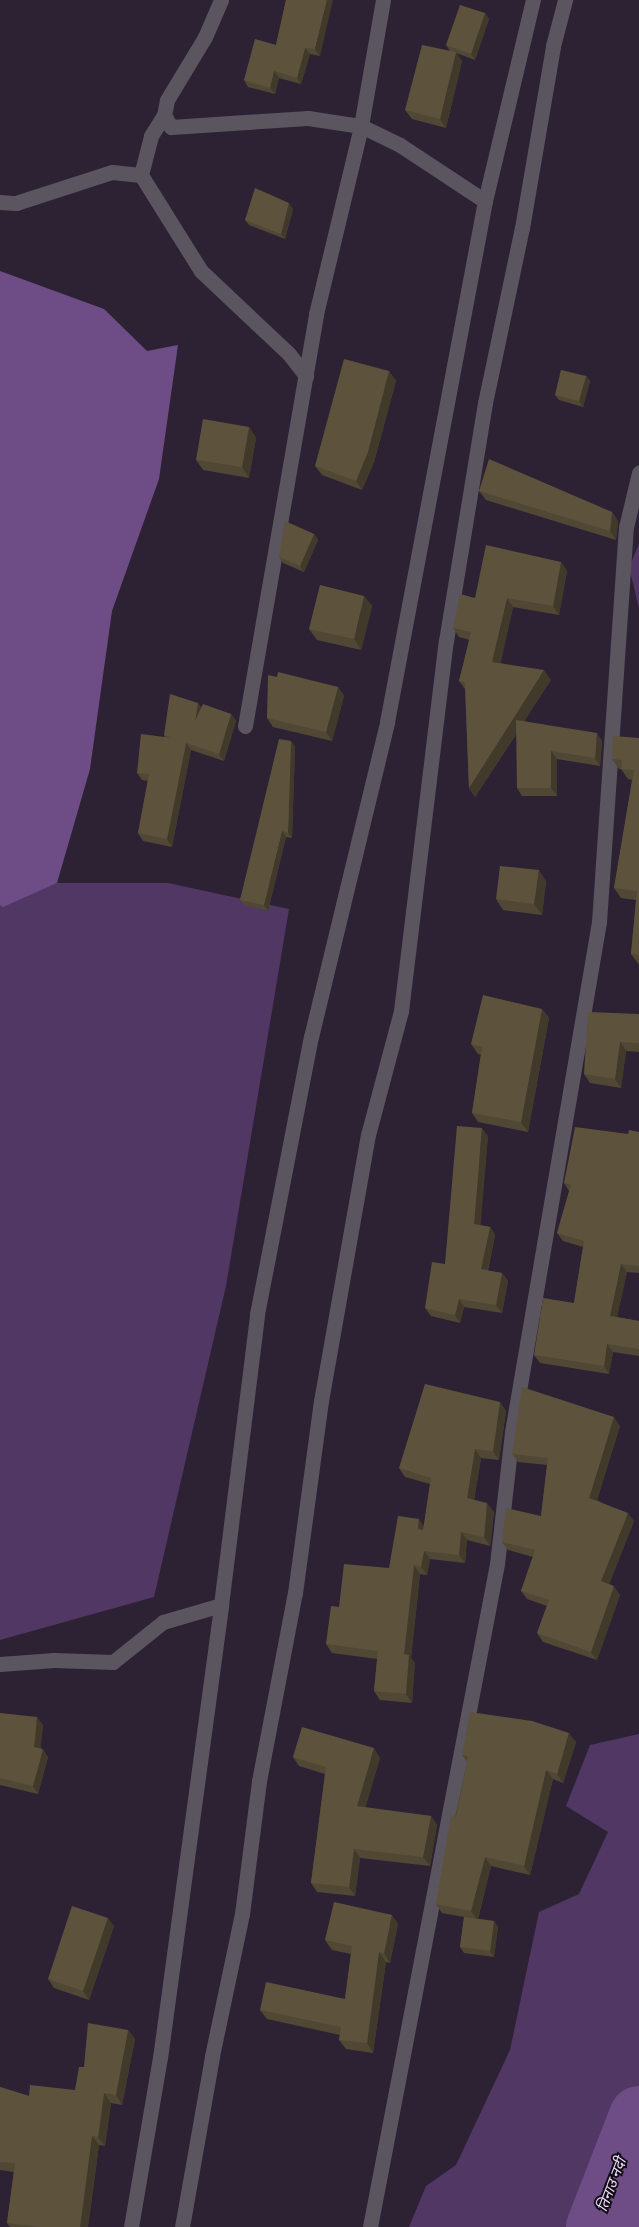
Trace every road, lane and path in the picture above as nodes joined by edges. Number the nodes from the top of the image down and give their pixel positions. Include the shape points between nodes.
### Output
1 (220, 0) edge
2 (384, 0) edge
3 (533, 0) edge
4 (565, 0) edge
5 (164, 115) junction
6 (361, 126) junction
7 (141, 175) junction
8 (485, 201) junction
9 (0, 202) edge
10 (306, 376) junction
11 (639, 473) edge
12 (245, 726) dead end
13 (222, 1605) junction
14 (0, 1664) edge
15 (131, 2227) edge
16 (182, 2227) edge
17 (370, 2227) edge

1 - 5 street via 205,37 167,100
2 - 6 street
3 - 8 street
4 - 16 street via 485,403 446,641 401,1011 364,1154 321,1402 295,1593 259,1782 242,1914 212,2056
5 - 6 street via 171,127 308,118
5 - 7 street via 151,136
6 - 8 street via 400,145
6 - 10 street via 316,314
7 - 9 street via 112,172 16,203
7 - 10 street via 201,271 289,354
8 - 13 street via 387,722 312,1037 257,1314
10 - 12 street
11 - 17 street via 626,527 599,922 512,1432 496,1564
13 - 14 street via 163,1622 113,1662 54,1660
13 - 15 street via 160,2058

